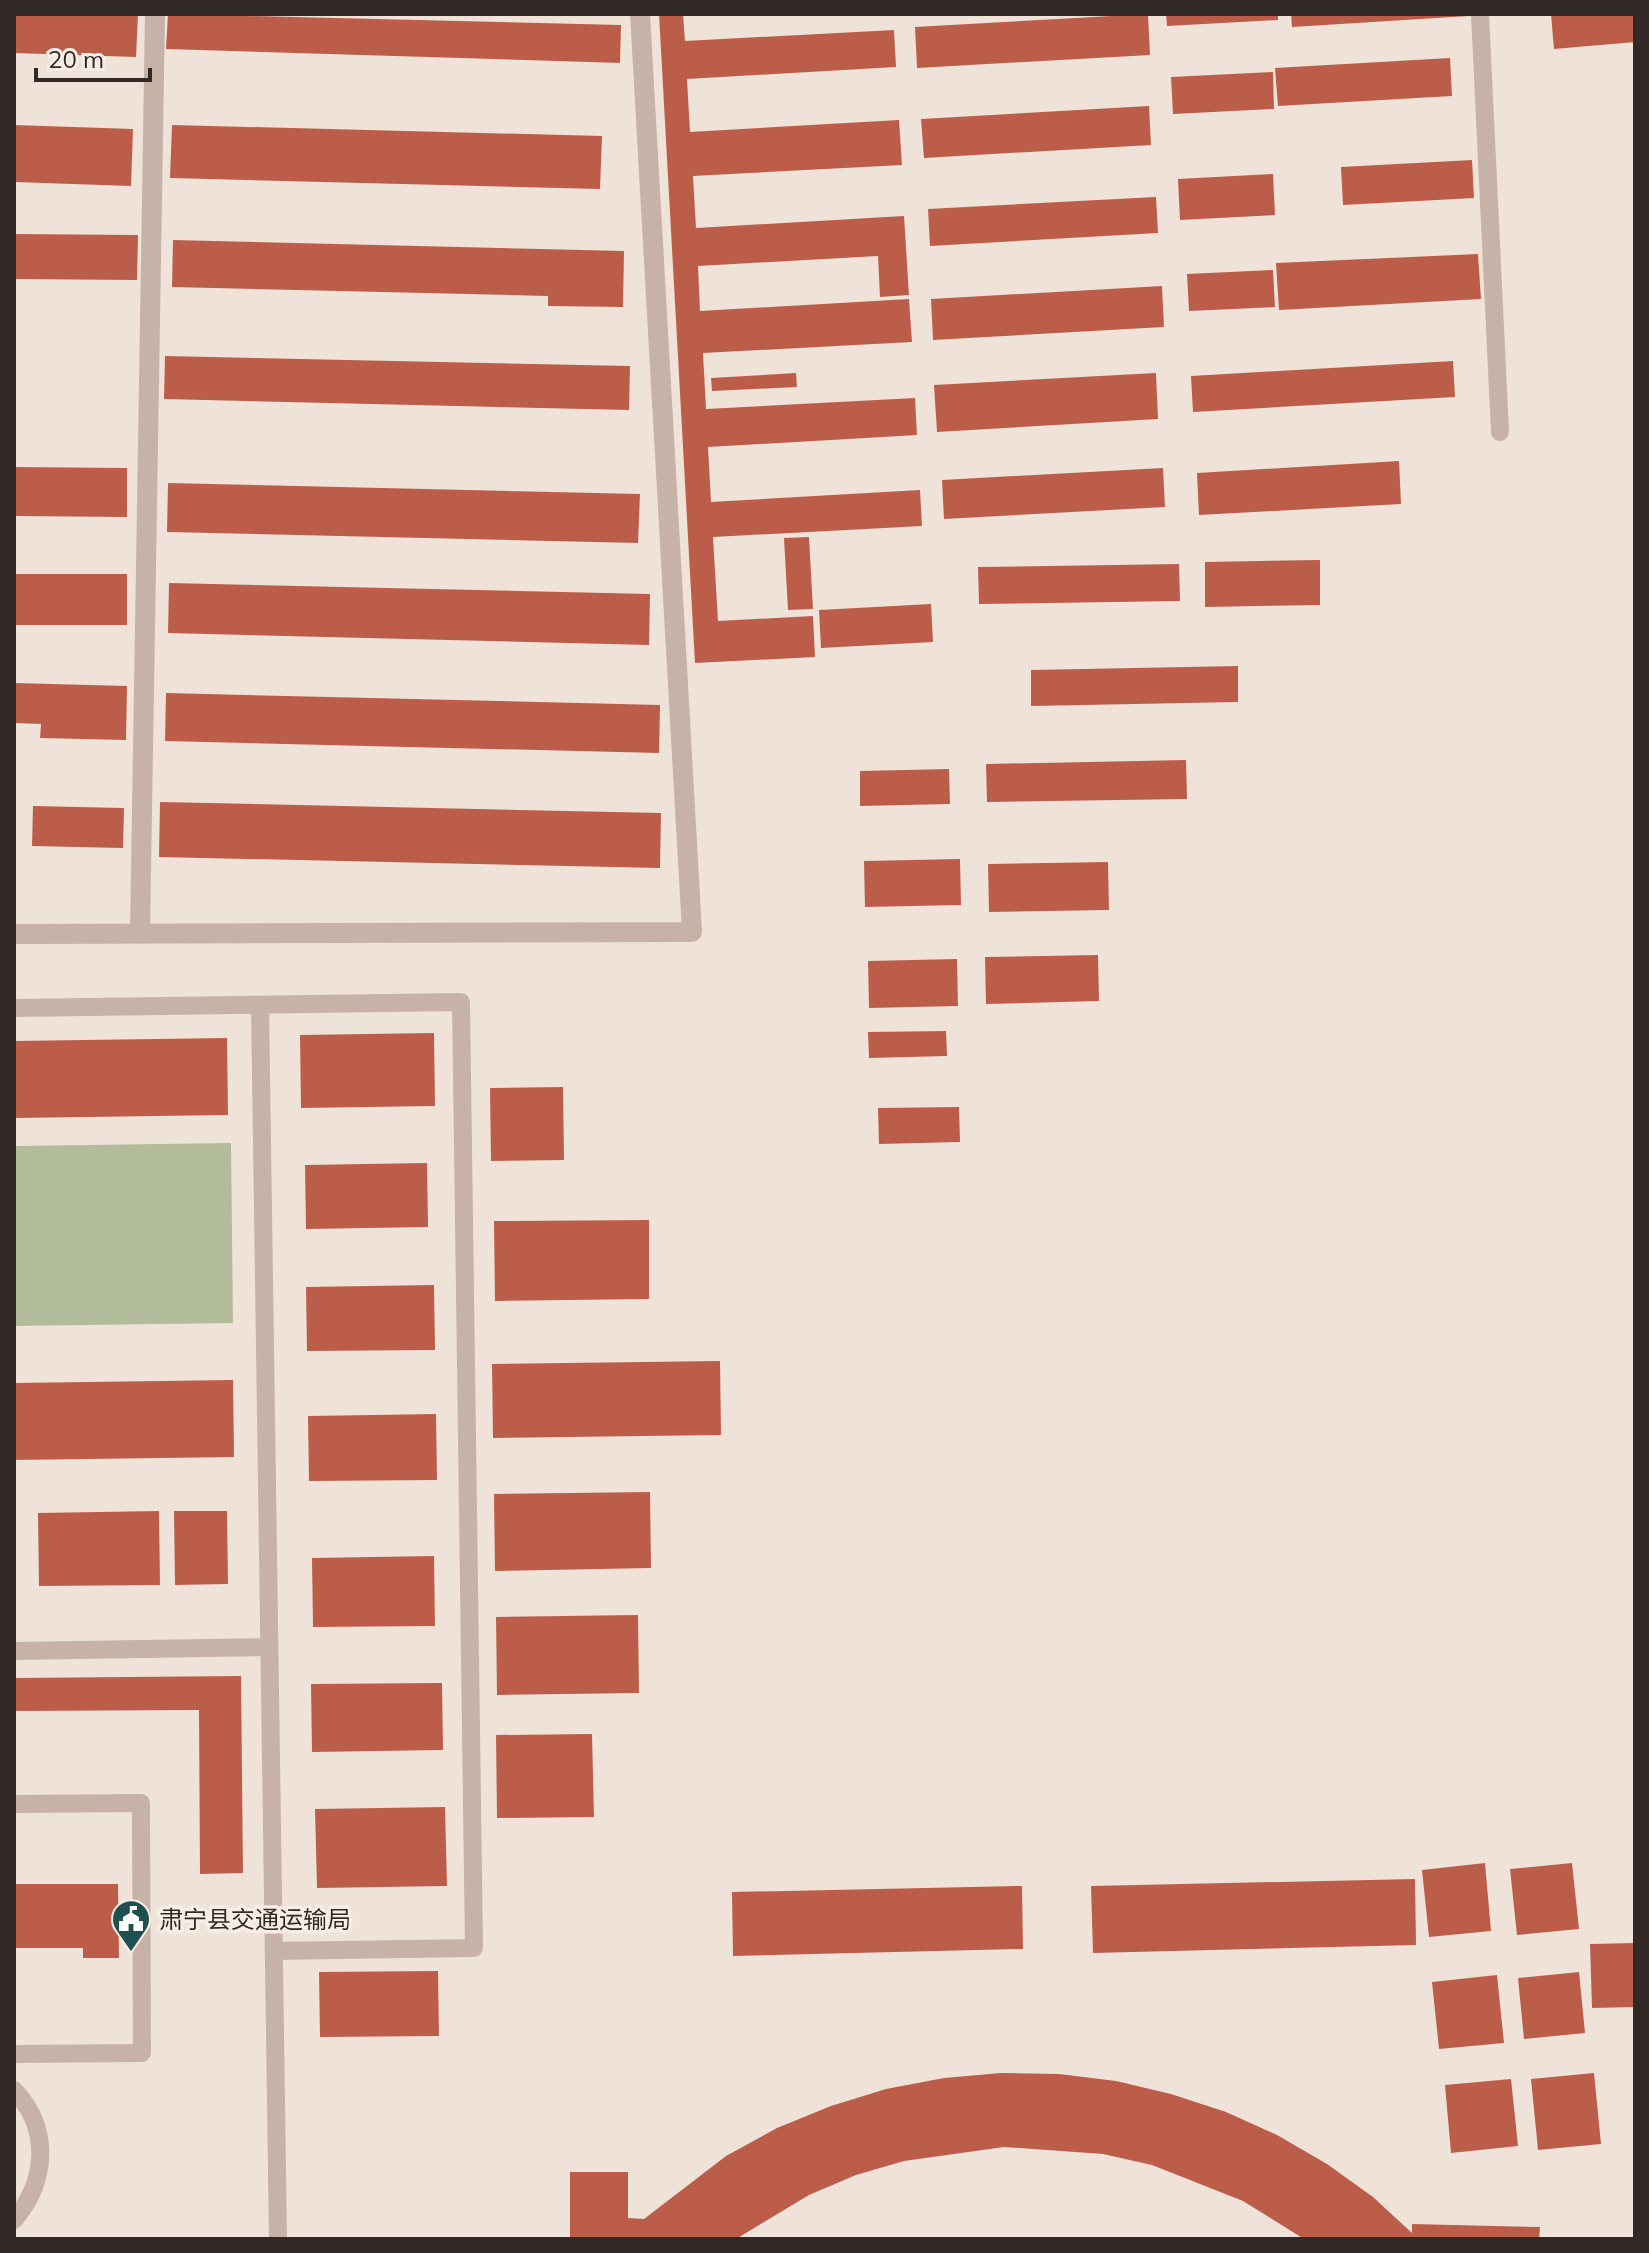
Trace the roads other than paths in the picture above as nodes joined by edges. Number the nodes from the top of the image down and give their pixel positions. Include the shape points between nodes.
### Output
1 (155, 14) edge
2 (640, 14) edge
3 (1480, 14) edge
4 (1500, 432) dead end
5 (14, 934) edge
6 (140, 934) junction
7 (260, 1005) junction
8 (14, 1008) edge
9 (269, 1647) junction
10 (14, 1651) edge
11 (14, 1804) edge
12 (274, 1951) junction
13 (14, 2054) edge
14 (14, 2090) edge
15 (14, 2220) edge
16 (278, 2239) edge

1 - 6 street
2 - 6 street via 692,932
3 - 4 lane
5 - 6 street
7 - 8 lane
7 - 9 lane
7 - 12 lane via 461,1002 474,1948
9 - 10 lane
9 - 12 lane
11 - 13 lane via 141,1803 142,2037 142,2053
12 - 16 lane
14 - 15 lane via 32,2114 41,2162 37,2184

